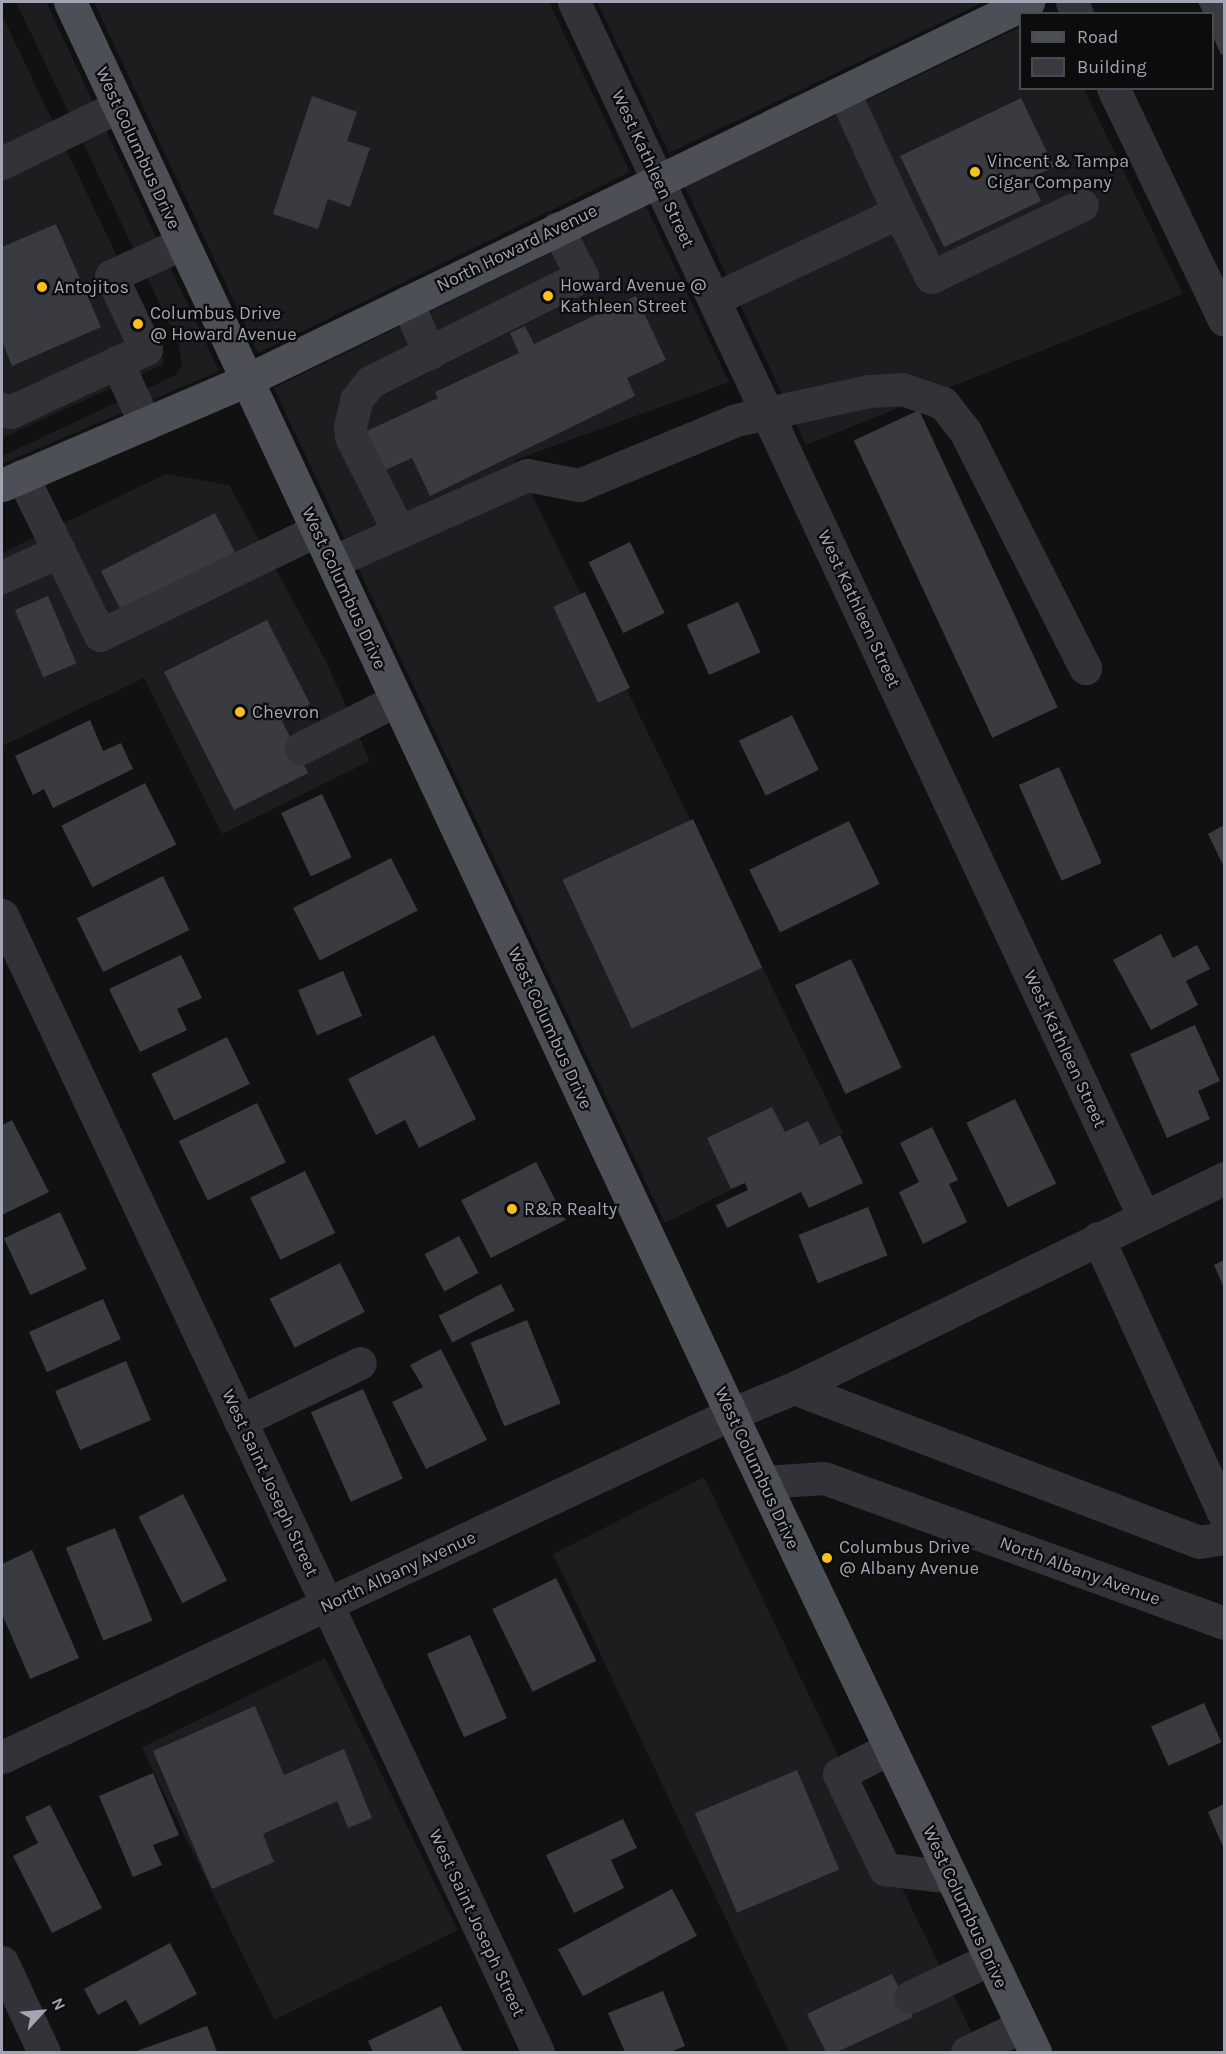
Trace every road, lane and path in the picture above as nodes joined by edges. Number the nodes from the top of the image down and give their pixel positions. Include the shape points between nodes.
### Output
1 (70, 2) edge
2 (574, 2) edge
3 (1028, 2) edge
4 (1114, 90) edge
5 (843, 91) junction
6 (119, 106) junction
7 (2, 164) edge
8 (658, 179) junction
9 (1082, 205) dead end
10 (899, 212) junction
11 (557, 228) junction
12 (183, 243) junction
13 (714, 299) junction
14 (407, 302) junction
15 (1224, 320) edge
16 (429, 353) junction
17 (117, 362) junction
18 (248, 380) junction
19 (2, 409) edge
20 (768, 414) junction
21 (145, 424) junction
22 (12, 480) edge
23 (317, 530) junction
24 (399, 532) junction
25 (59, 551) junction
26 (332, 562) junction
27 (2, 578) edge
28 (1085, 668) dead end
29 (397, 700) junction
30 (301, 748) dead end
31 (2, 915) edge
32 (1224, 1178) edge
33 (1144, 1217) junction
34 (1098, 1238) junction
35 (360, 1363) dead end
36 (794, 1388) junction
37 (731, 1414) junction
38 (240, 1421) junction
39 (764, 1482) junction
40 (1224, 1514) edge
41 (1224, 1538) edge
42 (328, 1605) junction
43 (1224, 1623) edge
44 (890, 1748) junction
45 (2, 1757) edge
46 (951, 1877) junction
47 (990, 1959) junction
48 (2, 1962) edge
49 (910, 1997) dead end
50 (1028, 2039) edge
51 (44, 2052) edge
52 (538, 2052) edge
53 (967, 2052) edge

1 - 6 main road, West Columbus Drive
2 - 8 street, West Kathleen Street
3 - 5 main road, North Howard Avenue
4 - 15 street
5 - 8 main road, North Howard Avenue
5 - 10 street
6 - 7 street
6 - 12 main road, West Columbus Drive
8 - 11 main road, North Howard Avenue
8 - 13 street, West Kathleen Street
9 - 10 street via 931,277
10 - 13 street
11 - 14 main road, North Howard Avenue
11 - 16 street via 582,276
12 - 17 street via 111,276 146,349
12 - 18 main road, West Columbus Drive
13 - 20 street, West Kathleen Street
14 - 16 street
14 - 18 main road, North Howard Avenue
16 - 24 street via 370,382 356,400 350,427 351,437
17 - 19 street via 10,412
17 - 21 street
18 - 21 main road, North Howard Avenue
18 - 23 main road, West Columbus Drive
20 - 24 street via 736,420 579,485 527,476
20 - 28 street via 869,391 902,389 943,403 965,431
20 - 33 street, West Kathleen Street
21 - 22 main road, North Howard Avenue
22 - 25 street
23 - 25 street via 100,635
23 - 26 main road, West Columbus Drive
24 - 26 street
25 - 27 street
26 - 29 main road, West Columbus Drive
29 - 30 street
29 - 37 main road, West Columbus Drive
31 - 38 street, West Saint Joseph Street
32 - 33 street, North Albany Avenue
33 - 34 street, North Albany Avenue
34 - 36 street, North Albany Avenue
34 - 40 street
35 - 38 street
36 - 37 street, North Albany Avenue
36 - 41 street via 1199,1542
37 - 39 main road, West Columbus Drive
37 - 42 street, North Albany Avenue
38 - 42 street, West Saint Joseph Street
39 - 43 street, North Albany Avenue via 824,1478
39 - 44 main road, West Columbus Drive
42 - 45 street, North Albany Avenue
42 - 52 street, West Saint Joseph Street
44 - 46 main road, West Columbus Drive
44 - 46 street via 839,1774 885,1869
46 - 47 main road, West Columbus Drive
47 - 49 street
47 - 50 main road, West Columbus Drive
48 - 51 street
50 - 53 street

